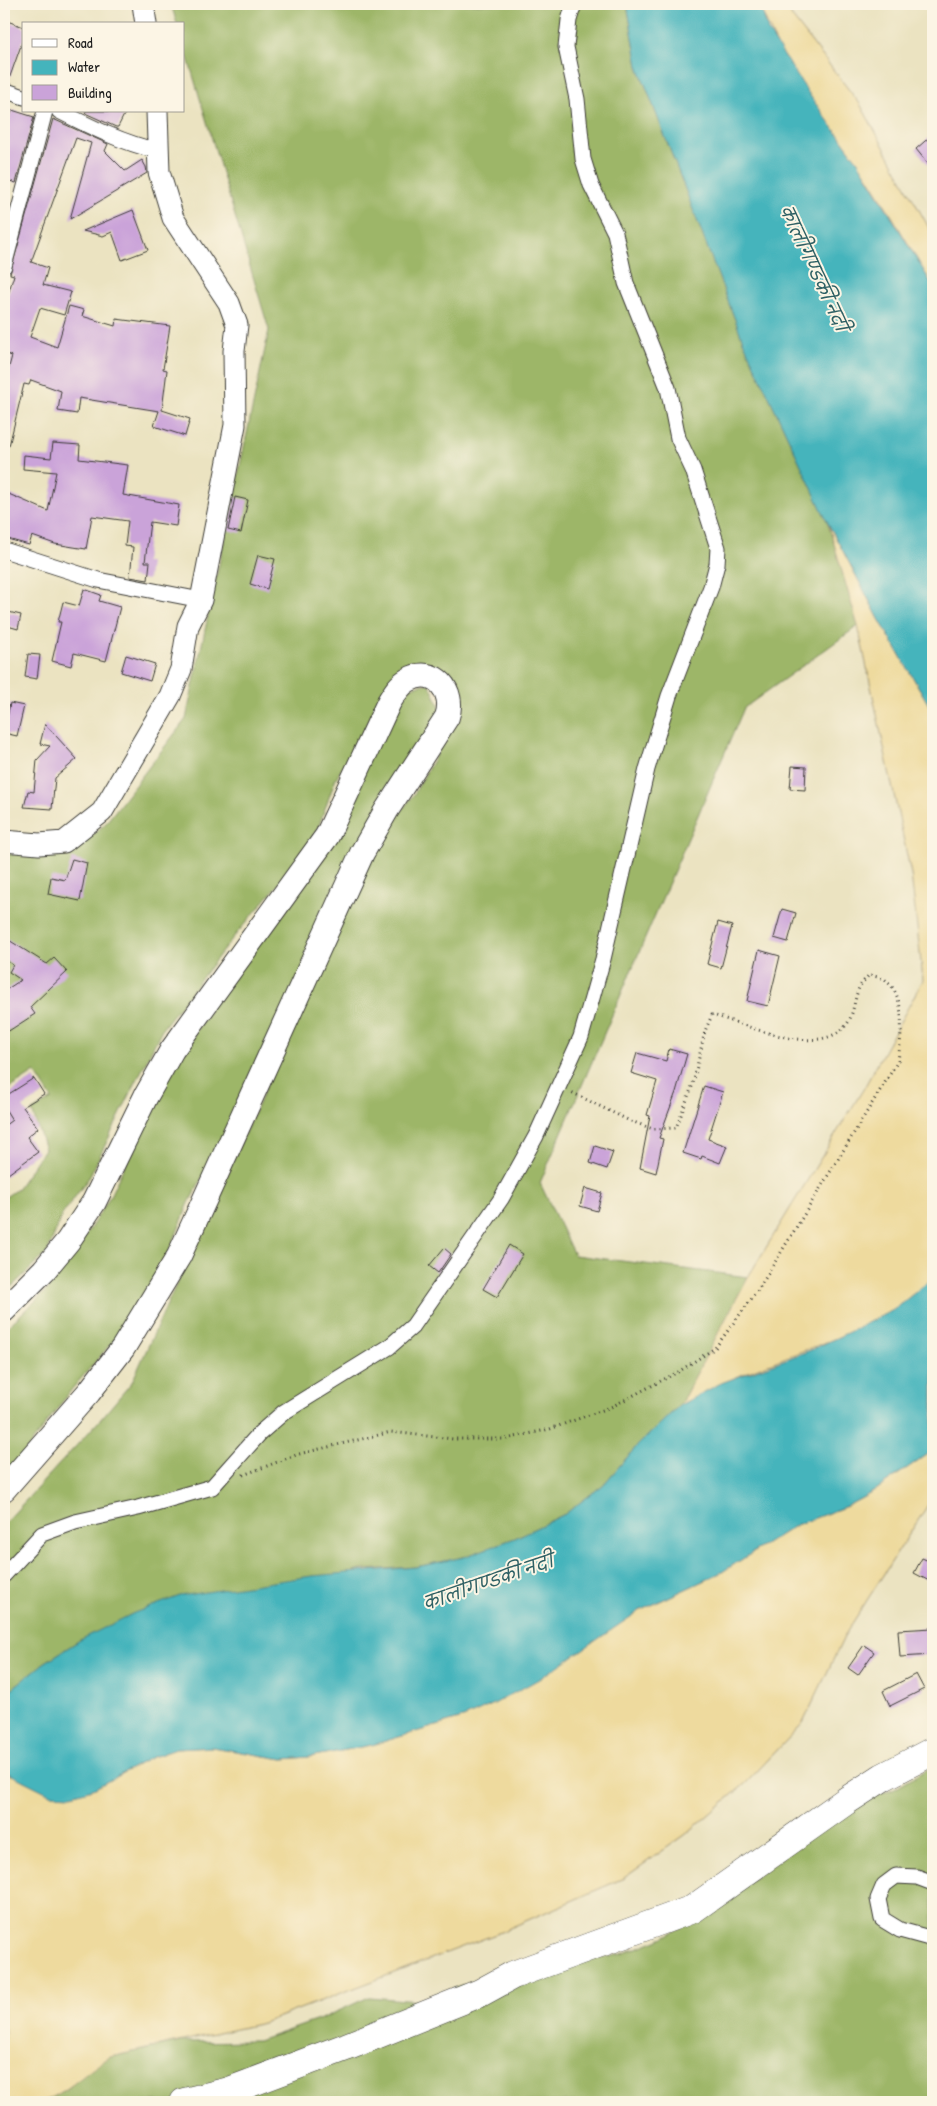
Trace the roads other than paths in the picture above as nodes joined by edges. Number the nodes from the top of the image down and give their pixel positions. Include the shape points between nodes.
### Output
1 (144, 4) edge
2 (574, 4) edge
3 (146, 22) edge
4 (4, 90) edge
5 (22, 96) edge
6 (45, 112) edge
7 (61, 112) edge
8 (157, 112) edge
9 (158, 151) junction
10 (4, 266) edge
11 (4, 550) edge
12 (201, 600) junction
13 (4, 842) edge
14 (4, 1310) edge
15 (4, 1489) edge
16 (4, 1574) edge
17 (933, 1751) edge
18 (933, 1883) edge
19 (933, 1939) edge
20 (184, 2102) edge

1 - 3 main road
2 - 16 street via 566,47 578,108 583,159 615,233 626,283 668,388 678,438 693,470 718,548 711,587 669,696 647,769 603,959 581,1037 536,1136 502,1199 413,1326 389,1347 284,1412 260,1433 212,1487 75,1522 42,1534
4 - 5 street
6 - 10 street
7 - 9 street via 136,146
8 - 9 main road
9 - 12 main road via 159,172 173,218 229,303 237,325 235,425
11 - 12 street via 98,580
12 - 13 main road via 188,626 181,668 170,696 102,812 64,842
14 - 15 main road via 68,1241 94,1202 172,1050 327,836 397,690 416,677 434,678 449,696 451,706 447,717 362,854 179,1256 123,1348
17 - 20 highway via 883,1777 693,1908 514,1975 480,1993 346,2047 229,2091
18 - 19 street via 917,1876 896,1876 884,1885 878,1899 882,1919 900,1930

